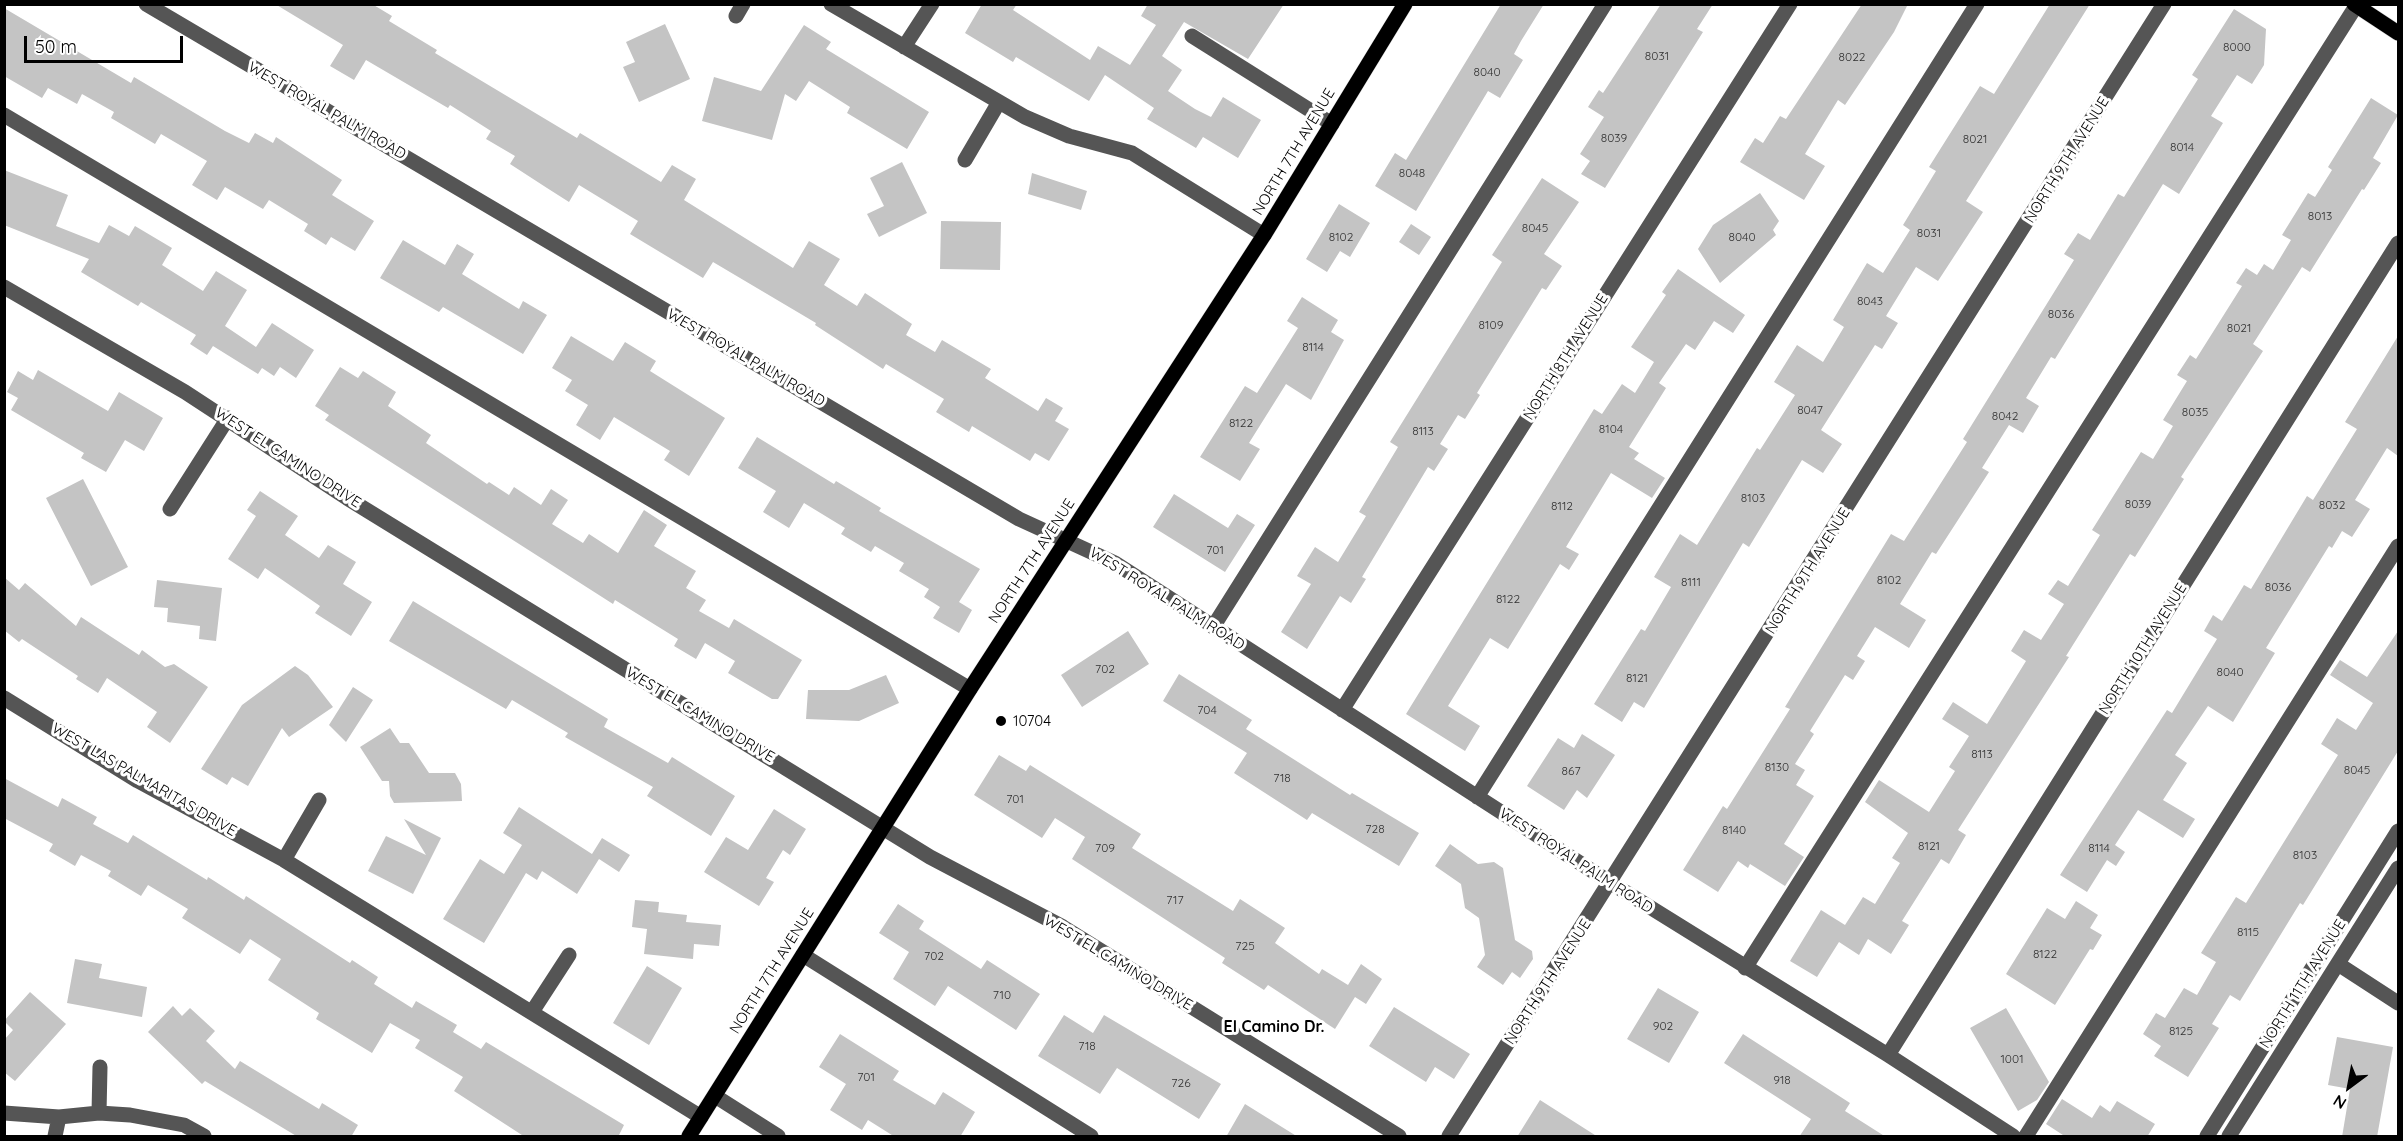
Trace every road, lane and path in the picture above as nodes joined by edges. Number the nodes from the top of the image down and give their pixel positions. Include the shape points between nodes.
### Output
1 (146, 4) edge
2 (831, 4) edge
3 (932, 4) edge
4 (1405, 4) edge
5 (1605, 4) edge
6 (1790, 4) edge
7 (1977, 4) edge
8 (2164, 4) edge
9 (2355, 5) edge
10 (2398, 33) edge
11 (1192, 36) dead end
12 (904, 48) junction
13 (999, 102) junction
14 (4, 115) edge
15 (1332, 124) junction
16 (965, 160) dead end
17 (1264, 235) junction
18 (2398, 243) edge
19 (6, 290) edge
20 (228, 418) junction
21 (170, 508) dead end
22 (1067, 540) junction
23 (2398, 546) edge
24 (1213, 627) junction
25 (970, 689) junction
26 (4, 698) edge
27 (1342, 710) junction
28 (1477, 797) junction
29 (319, 800) dead end
30 (884, 828) junction
31 (2398, 831) edge
32 (284, 860) junction
33 (2398, 868) edge
34 (1611, 884) junction
35 (569, 955) dead end
36 (803, 955) junction
37 (2338, 964) junction
38 (1745, 968) junction
39 (2398, 1003) edge
40 (532, 1012) junction
41 (1888, 1055) junction
42 (100, 1067) dead end
43 (715, 1096) junction
44 (4, 1113) edge
45 (99, 1113) junction
46 (58, 1116) junction
47 (701, 1117) junction
48 (55, 1137) edge
49 (204, 1137) edge
50 (689, 1137) edge
51 (778, 1137) edge
52 (1091, 1137) edge
53 (1399, 1137) edge
54 (1449, 1137) edge
55 (2013, 1137) edge
56 (2026, 1137) edge
57 (2207, 1137) edge
58 (2229, 1137) edge

1 - 22 street, WEST ROYAL PALM ROAD via 1019,519
2 - 12 street
3 - 12 street
4 - 15 main road, NORTH 7TH AVENUE
5 - 24 street
6 - 27 street, NORTH 8TH AVENUE
7 - 28 street
8 - 34 street, NORTH 9TH AVENUE
9 - 10 main road
9 - 38 street
11 - 15 street
12 - 13 street
13 - 16 street
13 - 17 street via 1069,136 1132,153
14 - 25 street
15 - 17 main road, NORTH 7TH AVENUE
17 - 22 main road, NORTH 7TH AVENUE
18 - 41 street, NORTH 10TH AVENUE
19 - 20 street, WEST EL CAMINO DRIVE
20 - 21 street, WEST EL CAMINO DRIVE
20 - 30 street, WEST EL CAMINO DRIVE via 347,498
22 - 24 street, WEST ROYAL PALM ROAD via 1114,563
22 - 25 main road, NORTH 7TH AVENUE
23 - 56 street
24 - 27 street, WEST ROYAL PALM ROAD
25 - 30 main road, NORTH 7TH AVENUE
26 - 32 street, WEST LAS PALMARITAS DRIVE via 138,781
27 - 28 street, WEST ROYAL PALM ROAD
28 - 34 street, WEST ROYAL PALM ROAD
29 - 32 street
30 - 36 main road, NORTH 7TH AVENUE
30 - 53 street, WEST EL CAMINO DRIVE via 1063,927
31 - 57 street, NORTH 11TH AVENUE
32 - 40 street, WEST LAS PALMARITAS DRIVE
33 - 37 street, NORTH 11TH AVENUE
34 - 38 street, WEST ROYAL PALM ROAD
34 - 54 street, NORTH 9TH AVENUE
35 - 40 street
36 - 43 main road, NORTH 7TH AVENUE
36 - 52 street
37 - 39 street
37 - 58 street, NORTH 11TH AVENUE
38 - 41 street, WEST ROYAL PALM ROAD
40 - 47 street, WEST LAS PALMARITAS DRIVE
41 - 55 street, WEST ROYAL PALM ROAD
42 - 45 street
43 - 47 main road, NORTH 7TH AVENUE
43 - 51 street
44 - 46 street
45 - 46 street
45 - 49 street via 184,1125
46 - 48 street
47 - 50 main road, NORTH 7TH AVENUE

